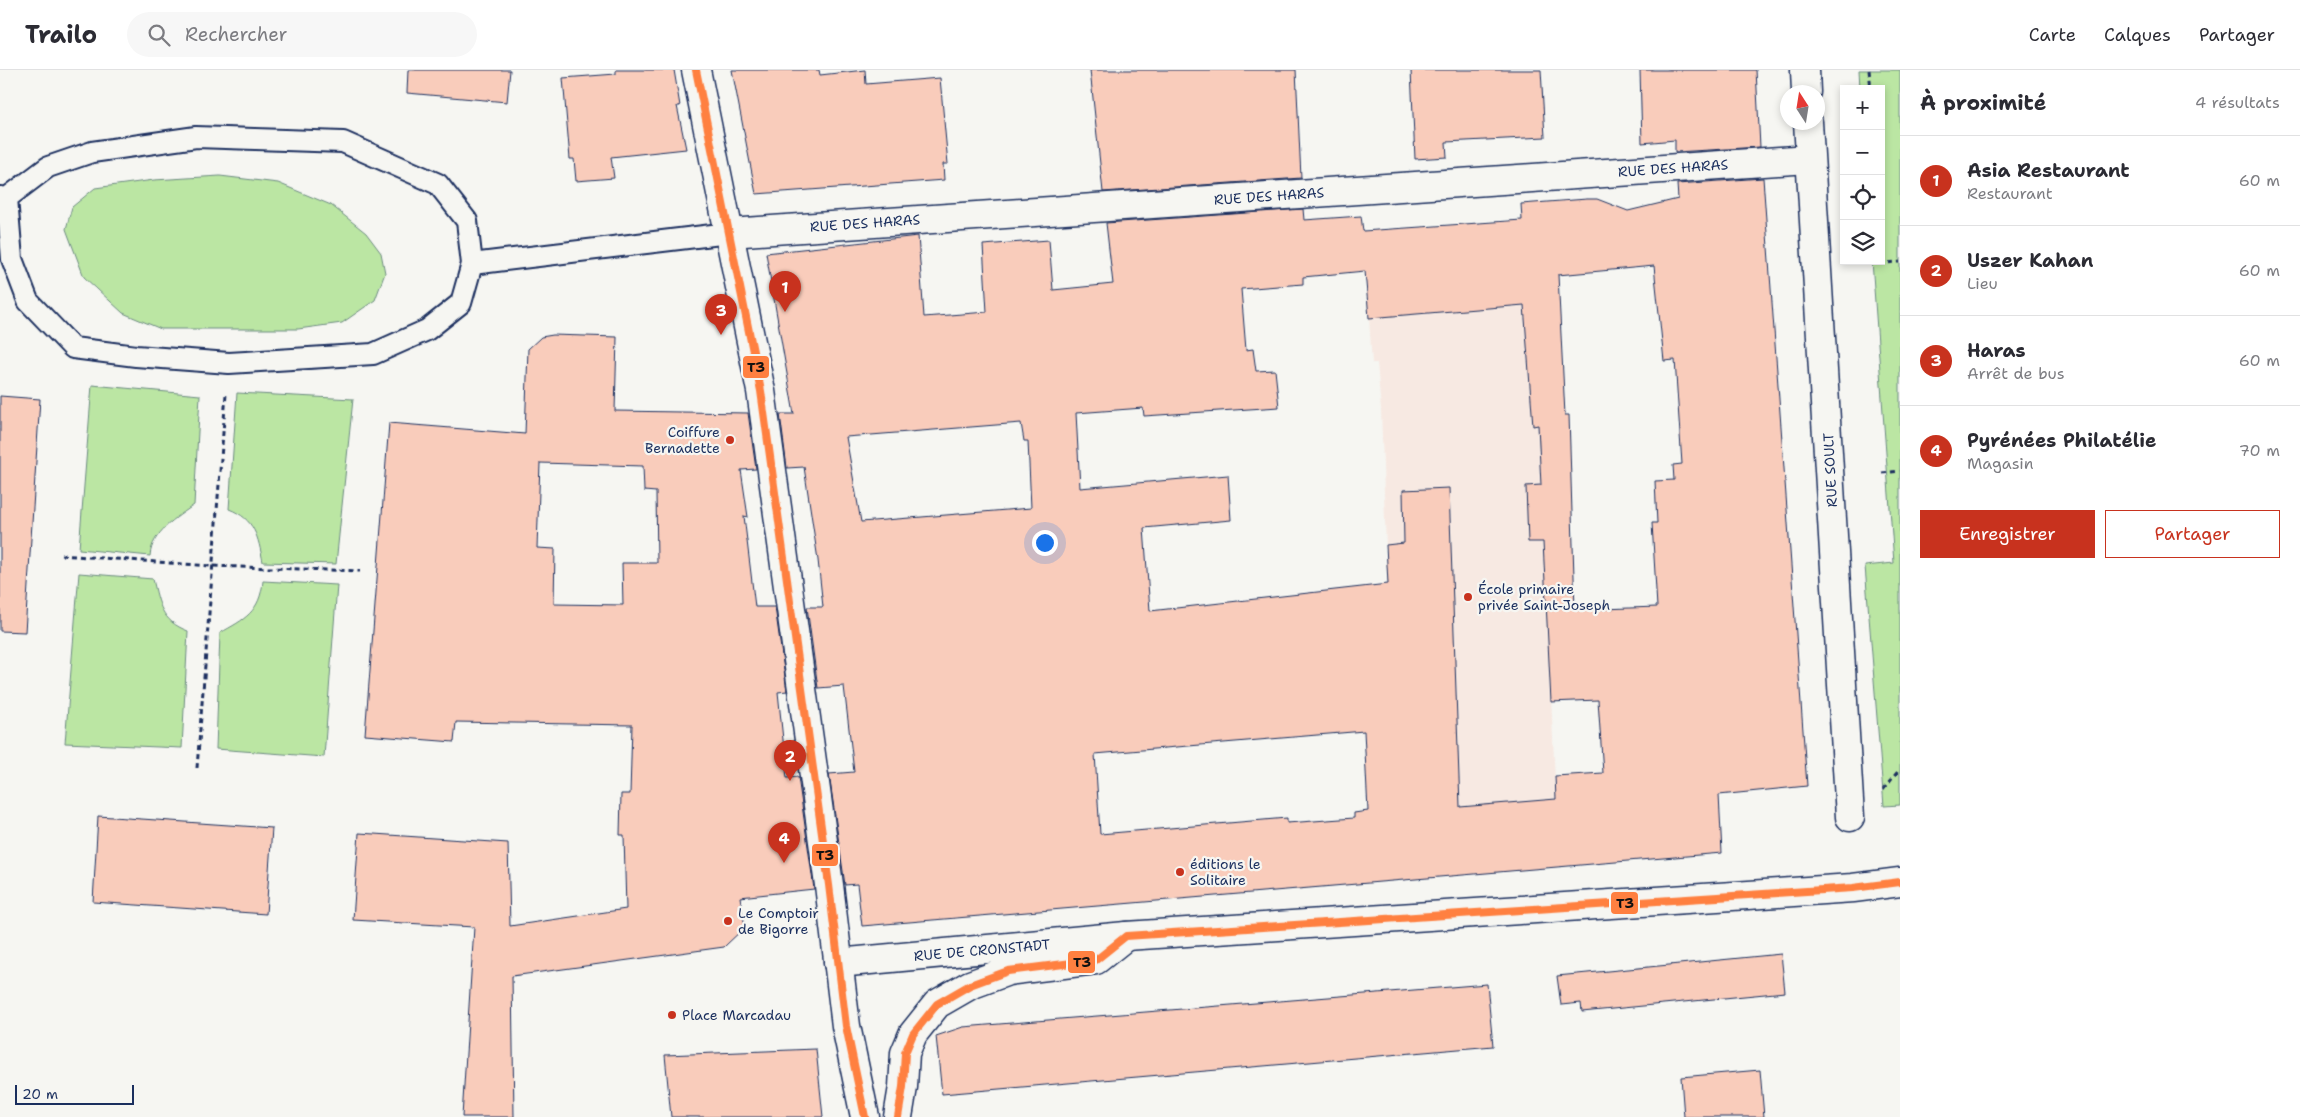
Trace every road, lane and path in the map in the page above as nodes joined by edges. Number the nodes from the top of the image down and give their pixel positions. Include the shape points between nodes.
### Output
1 (696, 70) edge
2 (1805, 70) edge
3 (1869, 70) edge
4 (1806, 85) edge
5 (1870, 85) edge
6 (1808, 130) edge
7 (1809, 159) junction
8 (4, 198) edge
9 (729, 233) junction
10 (1900, 262) edge
11 (1885, 263) edge
12 (472, 264) junction
13 (229, 363) junction
14 (1900, 471) edge
15 (1882, 473) dead end
16 (61, 555) dead end
17 (211, 566) junction
18 (360, 571) dead end
19 (197, 768) dead end
20 (1900, 769) edge
21 (1878, 796) dead end
22 (1850, 817) dead end
23 (1900, 882) edge
24 (1126, 936) junction
25 (838, 963) junction
26 (865, 1117) edge
27 (898, 1117) edge

1 - 9 main road
2 - 4 main road
3 - 5 path
6 - 7 main road, RUE SOULT
7 - 9 main road, RUE DES HARAS
7 - 22 main road, RUE SOULT
8 - 12 lane via 48,167 92,152 196,137 342,142 438,184 467,222
8 - 13 lane via 12,259 28,300 73,348
9 - 12 lane
9 - 25 main road via 762,391
10 - 11 path
12 - 13 lane via 462,303 427,330 372,354
13 - 17 path
14 - 15 path
16 - 17 path
17 - 18 path
17 - 19 path
20 - 21 path
23 - 24 main road, RUE DE CRONSTADT via 1853,888
24 - 25 main road, RUE DE CRONSTADT
24 - 27 main road, RUE DE CRONSTADT via 1096,960 1008,971 970,985 937,1004 913,1034 905,1053
25 - 26 main road via 846,1026

